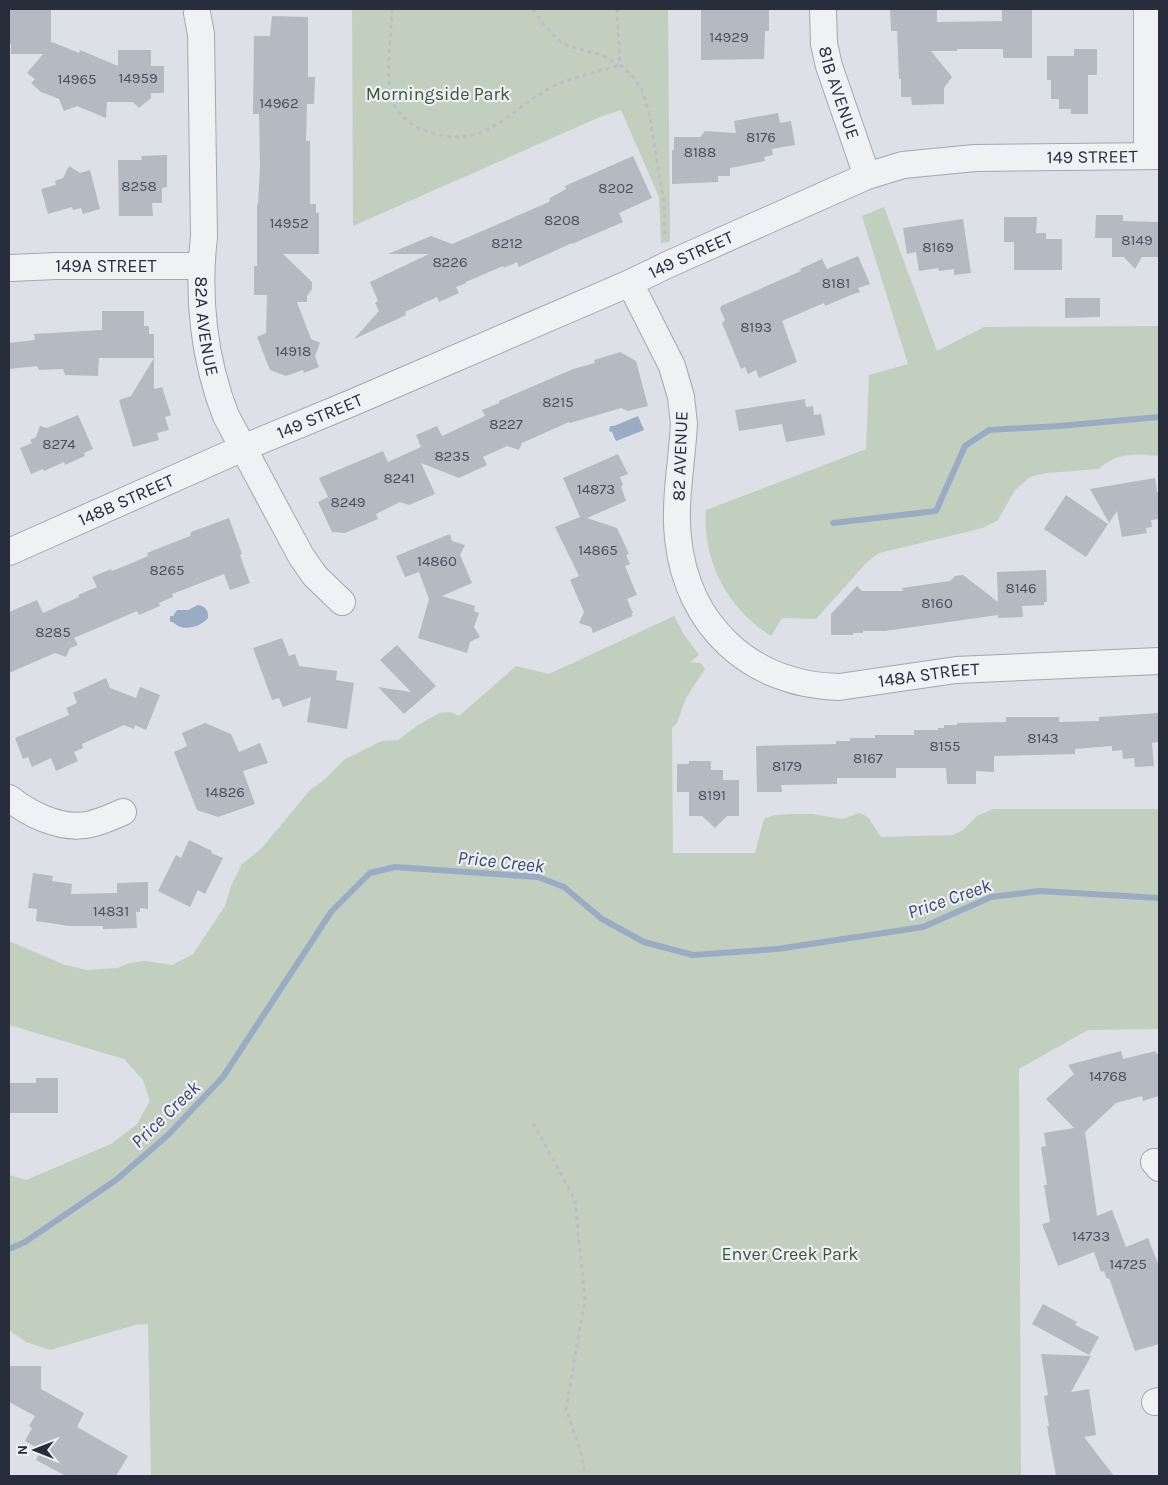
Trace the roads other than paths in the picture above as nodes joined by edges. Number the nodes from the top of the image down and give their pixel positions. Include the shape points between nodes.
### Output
1 (823, 9) edge
2 (1147, 9) edge
3 (195, 10) edge
4 (1153, 156) edge
5 (867, 176) junction
6 (200, 266) junction
7 (11, 268) dead end
8 (630, 283) junction
9 (243, 448) junction
10 (9, 552) edge
11 (342, 602) dead end
12 (715, 631) joint
13 (1159, 661) edge
14 (9, 798) edge
15 (123, 812) dead end

1 - 5 street, 81B AVENUE via 824,44 829,66
2 - 4 street
3 - 6 street, 82A AVENUE via 201,34 204,237
4 - 5 street, 149 STREET via 975,158 903,165
5 - 8 street, 149 STREET
6 - 7 street, 149A STREET
6 - 9 street, 82A AVENUE via 212,374 226,416
8 - 9 street, 149 STREET
8 - 12 street, 82 AVENUE via 668,356 678,386 684,424 677,516 679,548 693,597
9 - 10 street, 148B STREET
9 - 11 street, 82A AVENUE via 301,556 315,576
12 - 13 street, 148A STREET via 746,658 768,671 801,682 829,686 956,670
14 - 15 street via 40,816 70,825 91,824

